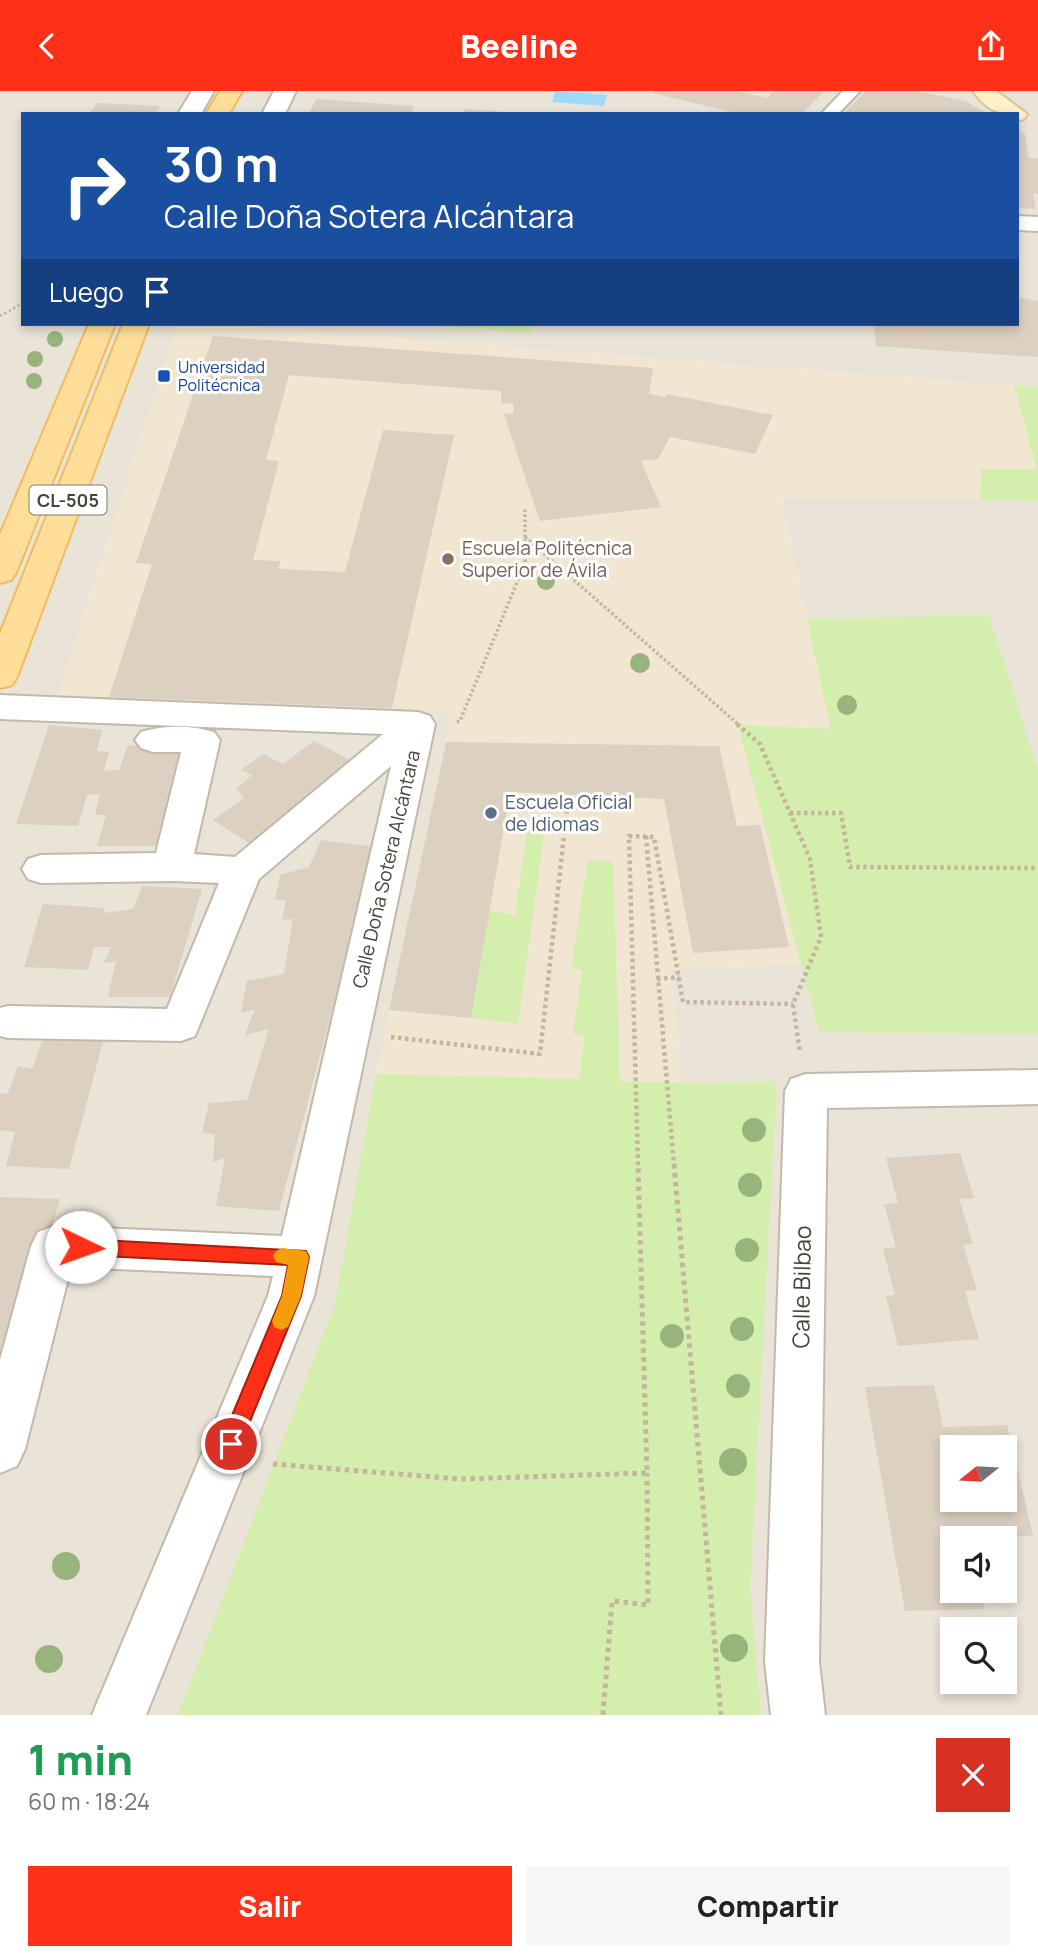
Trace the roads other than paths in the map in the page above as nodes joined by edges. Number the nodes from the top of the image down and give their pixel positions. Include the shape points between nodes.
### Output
1 (204, 91) edge
2 (231, 91) edge
3 (285, 91) edge
4 (852, 91) edge
5 (984, 91) edge
6 (190, 112) edge
7 (218, 112) edge
8 (274, 112) edge
9 (831, 112) edge
10 (1012, 112) edge
11 (1019, 115) edge
12 (1038, 120) edge
13 (1019, 223) edge
14 (1038, 224) edge
15 (102, 326) edge
16 (135, 326) edge
17 (0, 573) edge
18 (0, 677) edge
19 (0, 707) edge
20 (418, 724) junction
21 (114, 739) dead end
22 (172, 867) junction
23 (41, 869) dead end
24 (243, 871) junction
25 (8, 1021) dead end
26 (1038, 1087) edge
27 (299, 1257) junction
28 (0, 1449) edge
29 (120, 1715) edge
30 (797, 1715) edge

1 - 6 street
2 - 7 main road
3 - 8 street
4 - 9 lane
5 - 10 main road
11 - 12 main road
13 - 14 street
15 - 17 main road, CL-505
16 - 18 main road, CL-505
19 - 20 street, Calle Doña Sotera Alcántara
20 - 24 street
20 - 27 street, Calle Doña Sotera Alcántara
21 - 22 street via 202,740
22 - 23 street
22 - 24 street
24 - 25 street via 181,1025
26 - 30 street, Calle Bilbao via 806,1091 792,1662
27 - 28 street via 54,1246
27 - 29 street, Calle Doña Sotera Alcántara via 291,1296

